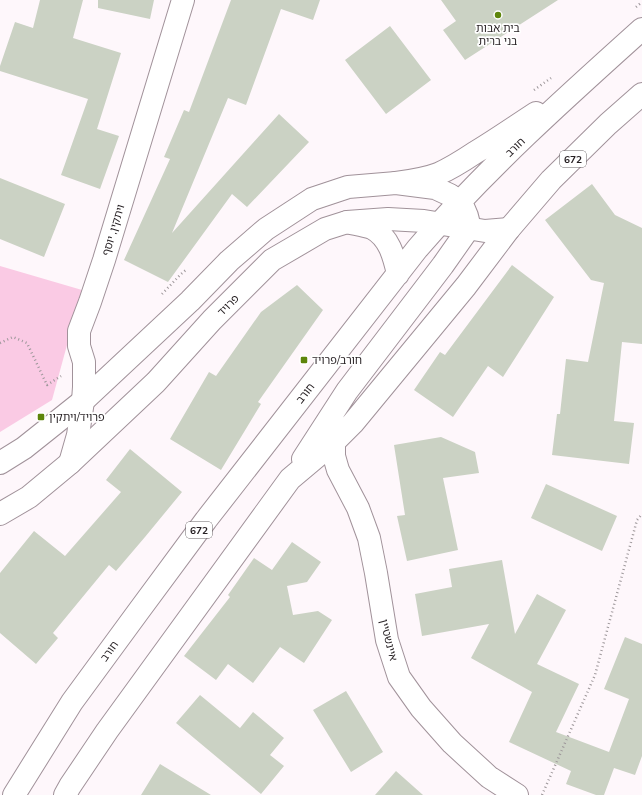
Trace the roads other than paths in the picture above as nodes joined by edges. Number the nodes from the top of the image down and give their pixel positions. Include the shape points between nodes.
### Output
1 (183, 0) edge
2 (642, 29) edge
3 (585, 80) junction
4 (642, 94) edge
5 (396, 183) junction
6 (460, 202) junction
7 (347, 222) junction
8 (439, 223) junction
9 (469, 228) junction
10 (509, 229) junction
11 (398, 274) junction
12 (83, 401) junction
13 (334, 442) junction
14 (0, 463) edge
15 (70, 463) junction
16 (290, 479) junction
17 (0, 514) edge
18 (14, 795) edge
19 (65, 795) edge
20 (517, 795) edge

1 - 12 main road, ויתקין, יוסף via 104,260 79,331 79,346 84,362
2 - 3 main road, חורב / 672
3 - 5 main road via 456,165 427,177
3 - 6 main road, חורב / 672
4 - 10 main road, 672 via 551,180
5 - 6 main road via 435,188
5 - 12 main road via 348,187 312,199 266,229 229,260 190,302
6 - 8 main road, חורב / 672
6 - 9 main road via 468,217
7 - 8 main road, פרויד via 388,219
7 - 11 main road via 362,225 379,233 391,248
7 - 15 main road, פרויד via 325,229 272,260 212,320 156,382
8 - 9 main road, פרויד
8 - 11 main road, חורב / 672
9 - 10 main road, פרויד via 485,231
9 - 16 main road via 347,391
10 - 13 main road, 672 via 466,286 353,423
11 - 18 main road, חורב / 672 via 206,520 138,612 72,702
12 - 14 main road via 24,448
12 - 15 main road, ויתקין, יוסף via 78,435
13 - 16 main road, 672
13 - 20 main road, איינשטיין via 338,470 358,508 369,538 387,640 399,677 421,708 452,743 489,777
15 - 17 main road, פרויד via 29,497
16 - 19 main road, 672 via 107,731

